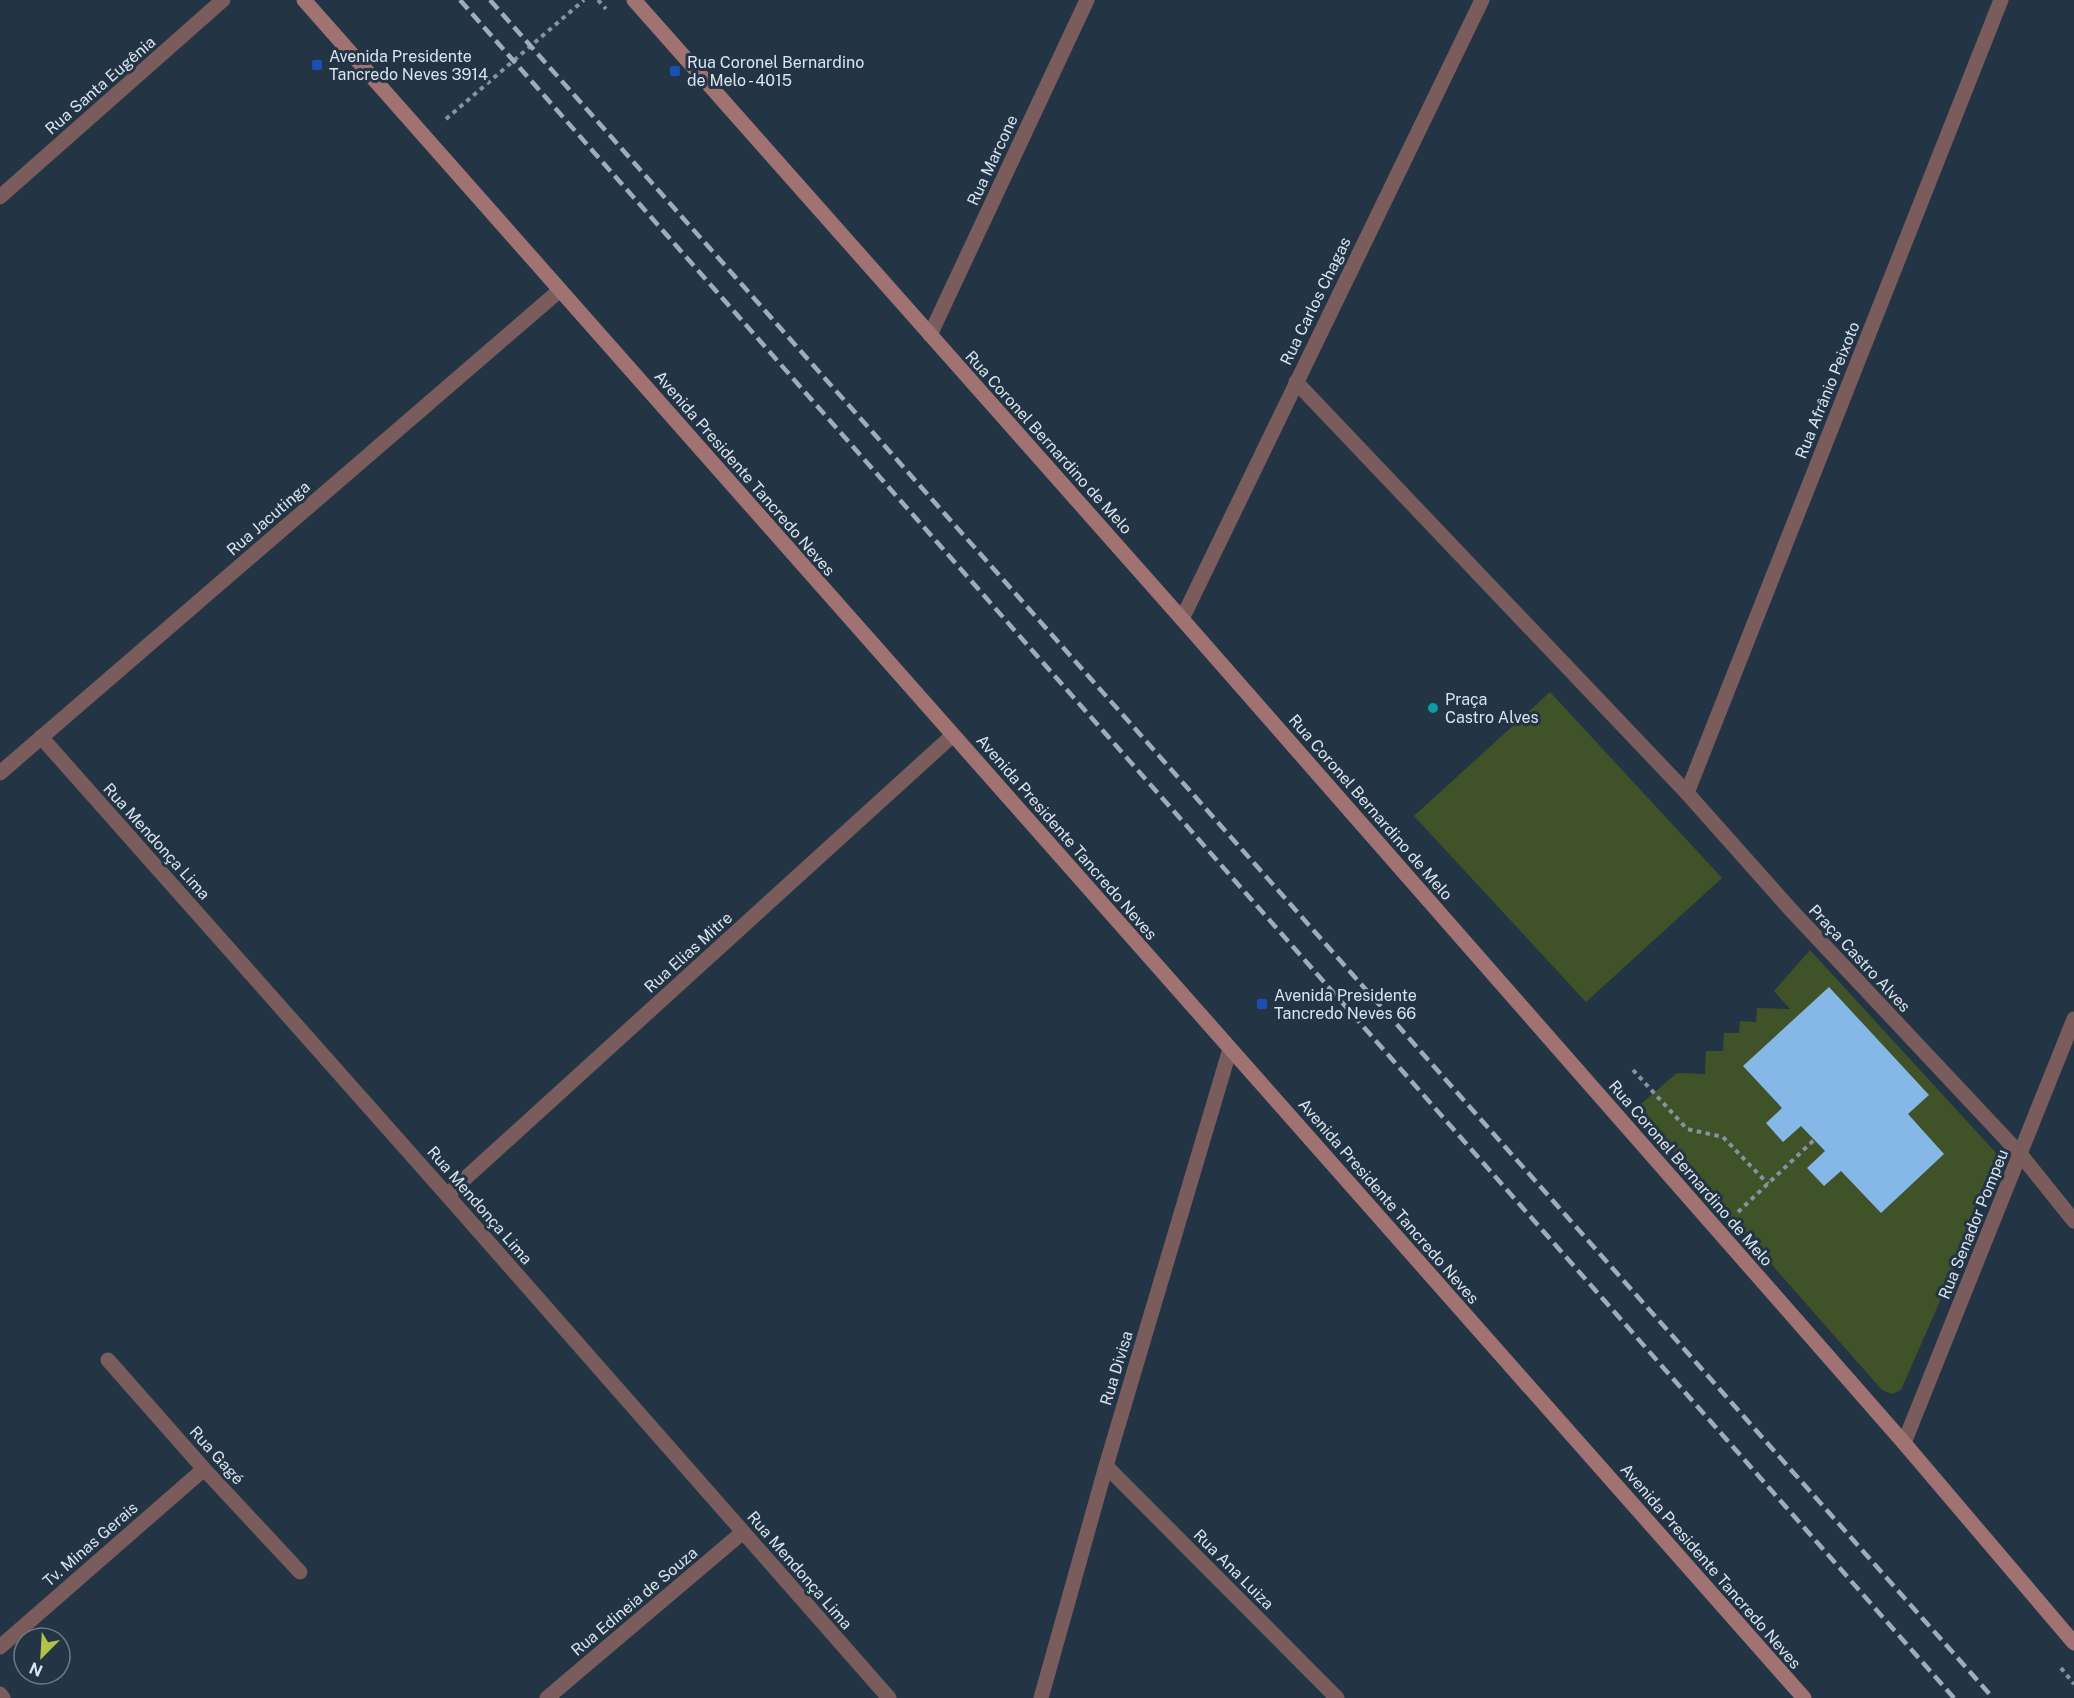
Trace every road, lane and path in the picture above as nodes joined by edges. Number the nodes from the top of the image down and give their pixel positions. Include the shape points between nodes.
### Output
1 (223, 0) edge
2 (304, 0) edge
3 (584, 0) edge
4 (634, 0) edge
5 (1087, 0) edge
6 (1482, 0) edge
7 (2001, 0) edge
8 (425, 138) junction
9 (0, 197) edge
10 (560, 290) junction
11 (930, 335) junction
12 (1296, 382) junction
13 (1182, 619) junction
14 (953, 735) junction
15 (41, 737) junction
16 (0, 773) edge
17 (1687, 793) junction
18 (2074, 1019) edge
19 (1230, 1049) junction
20 (1633, 1070) dead end
21 (1814, 1140) dead end
22 (2021, 1155) junction
23 (1768, 1184) junction
24 (447, 1194) junction
25 (1731, 1218) dead end
26 (2074, 1221) edge
27 (108, 1360) dead end
28 (1904, 1443) junction
29 (1106, 1466) junction
30 (204, 1469) junction
31 (743, 1532) junction
32 (300, 1572) dead end
33 (2074, 1643) edge
34 (0, 1647) edge
35 (0, 1694) edge
36 (3, 1698) edge
37 (548, 1698) edge
38 (889, 1698) edge
39 (1041, 1698) edge
40 (1337, 1698) edge
41 (1804, 1698) edge

1 - 9 street, Rua Santa Eugênia
2 - 8 main road, Avenida Presidente Tancredo Neves
3 - 8 path
4 - 11 main road, Rua Coronel Bernardino de Melo
5 - 11 street, Rua Marcone
6 - 12 street, Rua Carlos Chagas
7 - 17 street, Rua Afrânio Peixoto
8 - 10 main road, Avenida Presidente Tancredo Neves
10 - 14 main road, Avenida Presidente Tancredo Neves
10 - 15 street, Rua Jacutinga
11 - 13 main road, Rua Coronel Bernardino de Melo
12 - 13 street, Rua Carlos Chagas
12 - 17 street, Praça Castro Alves
13 - 28 main road, Rua Coronel Bernardino de Melo
14 - 19 main road, Avenida Presidente Tancredo Neves
14 - 24 street, Rua Elias Mitre
15 - 16 street, Rua Jacutinga
15 - 24 street, Rua Mendonça Lima
17 - 22 street, Praça Castro Alves
18 - 22 street, Rua Senador Pompeu
19 - 29 street, Rua Divisa
19 - 41 main road, Avenida Presidente Tancredo Neves
20 - 23 path via 1687,1130 1723,1137
21 - 23 path
22 - 26 street, Praça Castro Alves
22 - 28 street, Rua Senador Pompeu
23 - 25 path
24 - 31 street, Rua Mendonça Lima
27 - 30 street, Rua Gagé
28 - 33 main road, Rua Coronel Bernardino de Melo
29 - 39 street, Rua Divisa
29 - 40 street, Rua Ana Luiza
30 - 32 street, Rua Gagé
30 - 34 street, Tv. Minas Gerais
31 - 37 street, Rua Edineia de Souza
31 - 38 street, Rua Mendonça Lima
35 - 36 street

